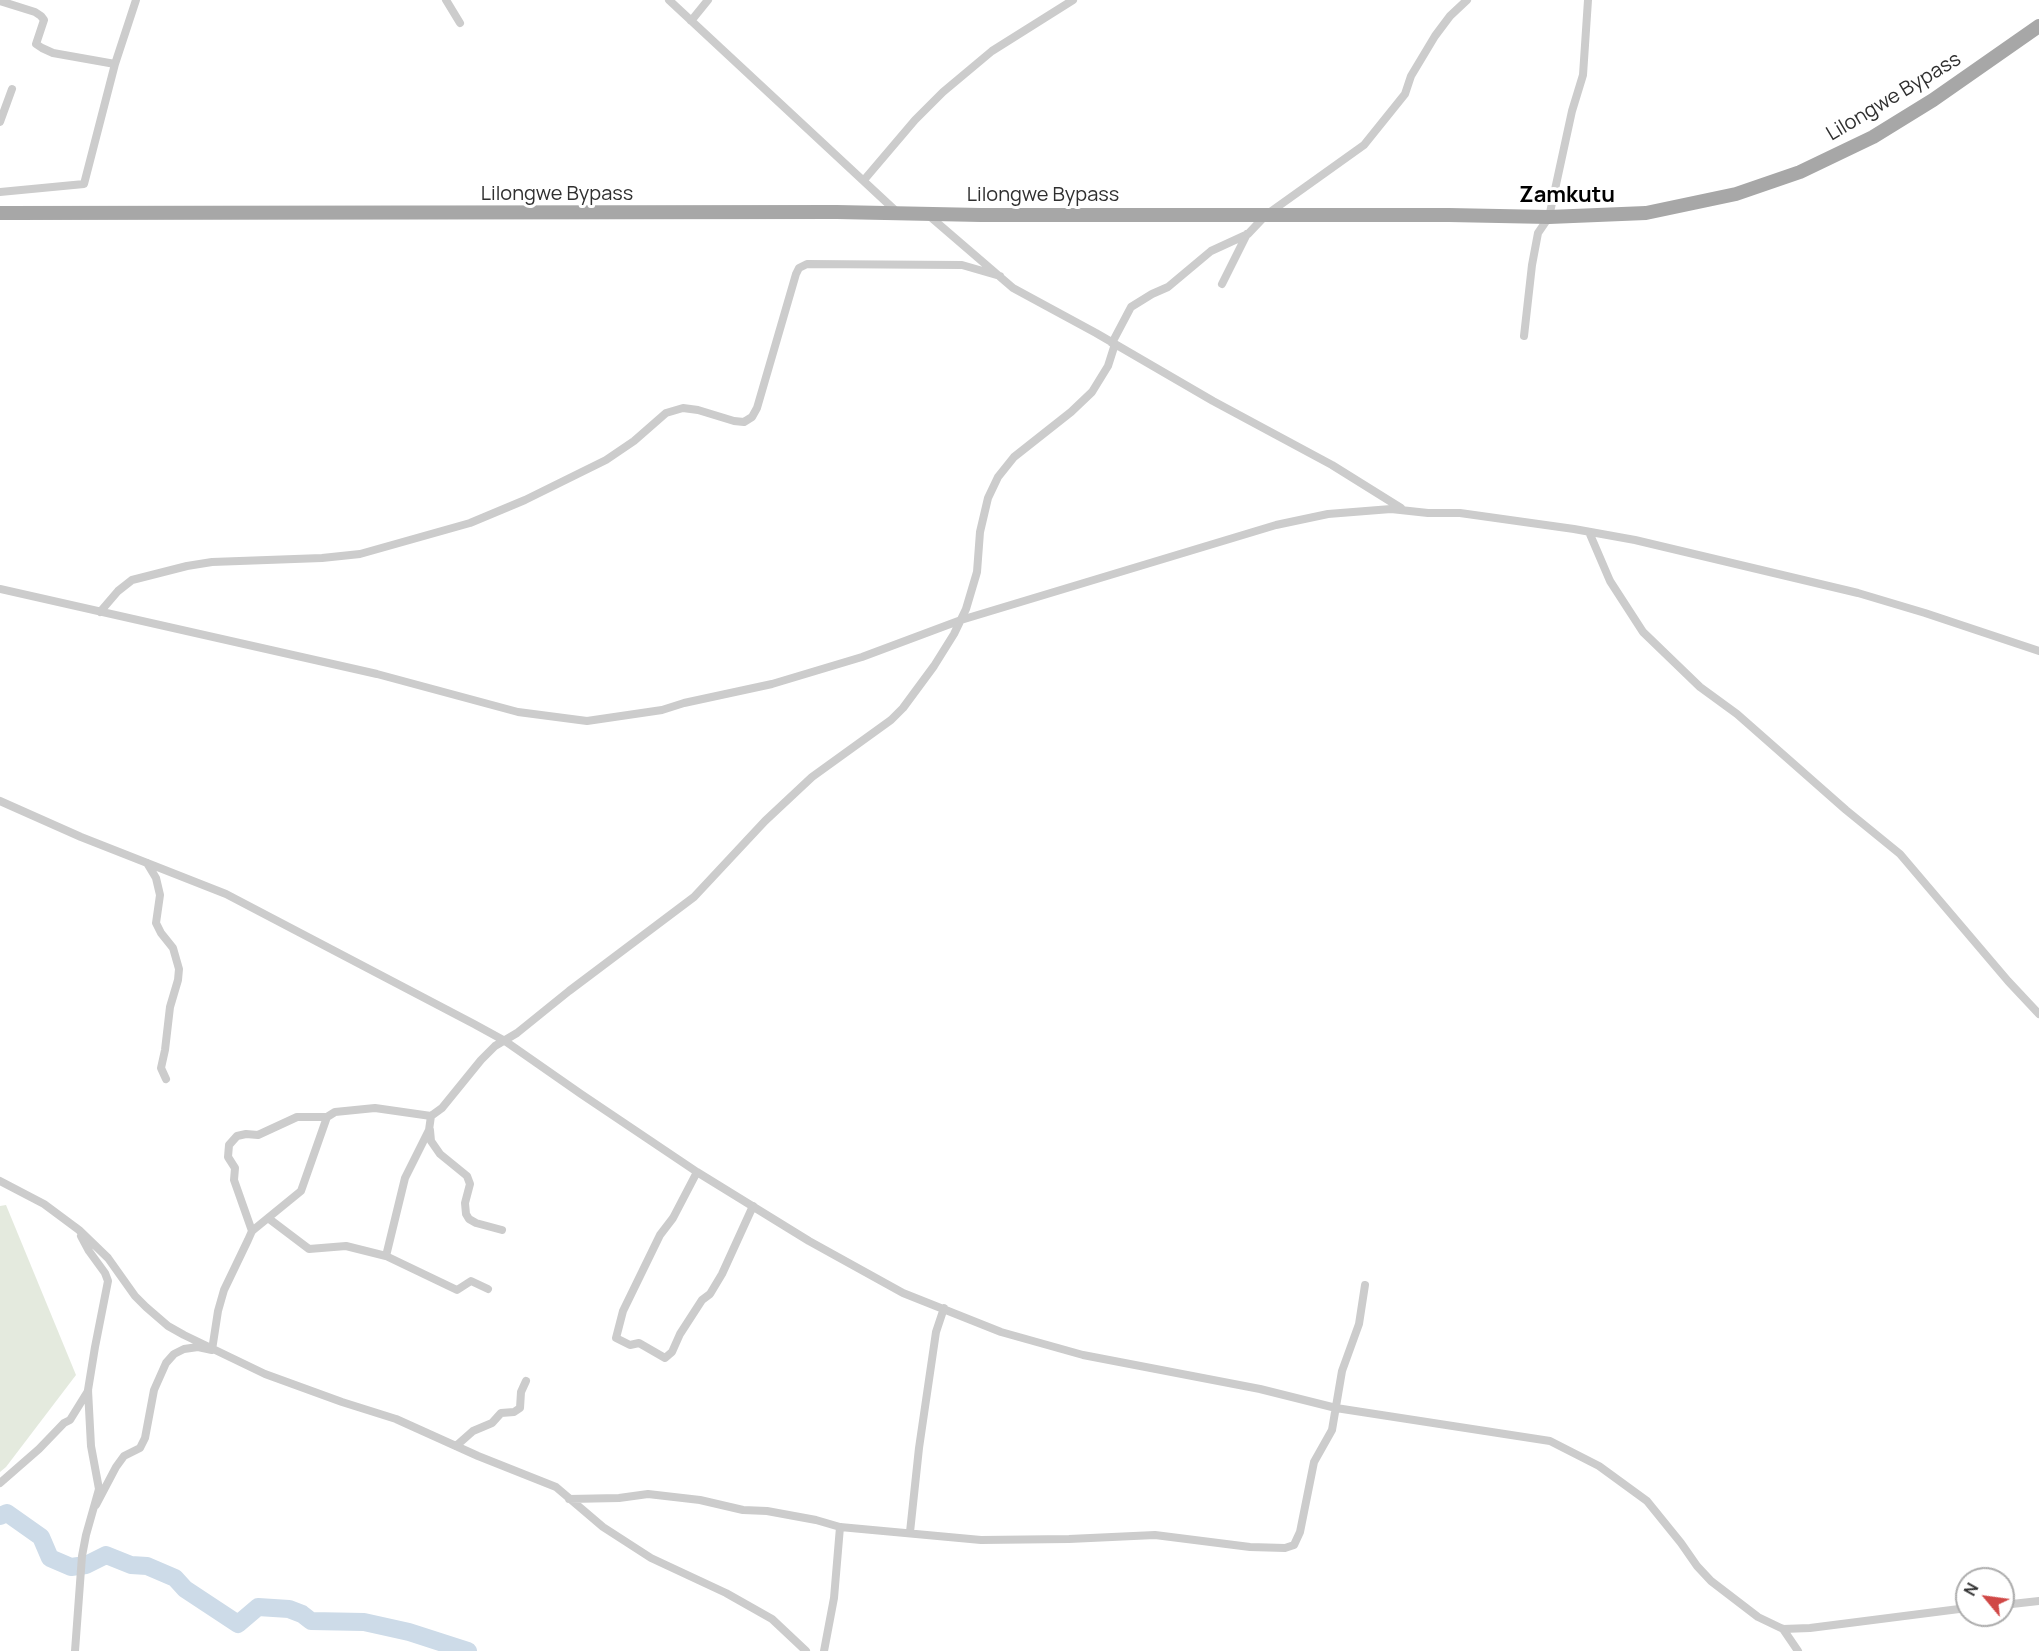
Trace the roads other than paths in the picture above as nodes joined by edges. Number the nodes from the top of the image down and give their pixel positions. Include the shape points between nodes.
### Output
1 (136, 0) edge
2 (446, 0) edge
3 (669, 0) edge
4 (708, 0) edge
5 (1073, 0) edge
6 (1467, 0) edge
7 (1588, 0) edge
8 (0, 1) edge
9 (691, 21) junction
10 (460, 23) dead end
11 (2039, 26) edge
12 (115, 64) junction
13 (12, 89) dead end
14 (0, 122) edge
15 (864, 180) junction
16 (0, 192) edge
17 (0, 213) edge
18 (898, 213) junction
19 (927, 213) junction
20 (1266, 216) junction
21 (1549, 217) junction
22 (1248, 234) junction
23 (1000, 276) junction
24 (1222, 284) dead end
25 (1524, 336) dead end
26 (1114, 344) junction
27 (1404, 510) junction
28 (1589, 532) junction
29 (0, 589) edge
30 (100, 612) junction
31 (961, 620) junction
32 (2039, 651) edge
33 (0, 801) edge
34 (147, 863) junction
35 (2039, 1014) edge
36 (505, 1041) junction
37 (166, 1079) dead end
38 (431, 1116) junction
39 (327, 1117) junction
40 (429, 1130) junction
41 (697, 1172) junction
42 (0, 1181) edge
43 (753, 1206) junction
44 (268, 1218) junction
45 (79, 1230) junction
46 (502, 1230) dead end
47 (252, 1231) junction
48 (386, 1256) junction
49 (1365, 1285) dead end
50 (488, 1289) dead end
51 (945, 1308) junction
52 (212, 1350) junction
53 (526, 1381) dead end
54 (88, 1390) junction
55 (1336, 1408) junction
56 (70, 1420) junction
57 (90, 1431) junction
58 (456, 1446) junction
59 (0, 1483) edge
60 (569, 1499) junction
61 (96, 1504) junction
62 (840, 1527) junction
63 (910, 1532) junction
64 (2039, 1601) edge
65 (2015, 1604) edge
66 (1955, 1610) edge
67 (1784, 1629) junction
68 (75, 1651) edge
69 (806, 1651) edge
70 (824, 1651) edge
71 (1798, 1651) edge

1 - 12 street
2 - 10 street
3 - 9 street
4 - 9 street
5 - 15 street via 992,51 943,92
6 - 20 street via 1450,15 1411,76 1405,94 1364,145
7 - 21 street via 1583,75
8 - 12 street via 42,16 36,44 42,48
9 - 15 street
11 - 21 main road, Lilongwe Bypass via 1873,137 1800,172 1736,194 1646,213
12 - 16 street via 84,184
13 - 14 street
15 - 18 street
17 - 18 main road, Lilongwe Bypass
18 - 19 main road, Lilongwe Bypass
19 - 20 main road, Lilongwe Bypass
19 - 23 street
20 - 21 main road, Lilongwe Bypass
20 - 22 street
21 - 25 street via 1536,244
22 - 24 street
22 - 26 street via 1211,252 1168,287 1131,307
23 - 26 street via 1013,288
23 - 30 street via 962,265 807,264 796,274 757,408 744,422 683,408 666,413 606,460 525,501 470,523 360,554 187,566 132,580
26 - 27 street via 1332,465
26 - 31 street via 1108,366 1092,392 1014,457 992,488 980,532 977,572
27 - 28 street via 1460,513
27 - 31 street via 1304,518
28 - 32 street via 1858,593
28 - 35 street via 1610,581 1643,632 1695,683 1737,714 1900,854
29 - 30 street
30 - 31 street via 366,671 518,712 587,721 662,711 772,684 862,657
31 - 36 street via 934,666 891,720 812,777 694,897
33 - 34 street
34 - 36 street via 245,903
34 - 37 street via 160,895 156,923 173,948 179,969 161,1068
36 - 38 street via 481,1060
36 - 41 street
38 - 39 street via 375,1108 335,1112
38 - 40 street
39 - 44 street via 301,1191
39 - 47 street via 297,1117 258,1135 237,1136 229,1145 234,1180
40 - 46 street via 440,1154 467,1176 470,1184 465,1203 469,1219
40 - 48 street via 405,1178
41 - 43 street
41 - 43 street via 660,1235 623,1311 616,1338 630,1345 639,1343 665,1358 672,1352 702,1299 710,1294 722,1274
42 - 45 street via 44,1204
43 - 51 street via 884,1284
44 - 47 street
44 - 48 street via 309,1249 346,1246
45 - 52 street via 158,1318
45 - 54 street via 108,1281
47 - 52 street via 224,1290
48 - 50 street via 457,1290 471,1281
49 - 55 street via 1359,1324 1342,1371
51 - 55 street via 1001,1332 1064,1350
51 - 63 street via 936,1332
52 - 58 street via 265,1374 396,1419
52 - 61 street via 184,1349 166,1363 154,1390 145,1438 140,1448 124,1456
53 - 58 street via 520,1408 501,1413
54 - 56 street
54 - 57 street
55 - 63 street via 1332,1430 1314,1462 1294,1545 1272,1549 1155,1535 981,1540
55 - 67 street via 1533,1437 1572,1450 1647,1501 1711,1581 1758,1617
56 - 57 street via 82,1423
56 - 59 street
57 - 61 street via 99,1489
58 - 60 street via 556,1487
60 - 62 street via 648,1494 767,1511
60 - 69 street via 651,1558 772,1619
61 - 68 street via 82,1556
62 - 63 street
62 - 70 street via 834,1598
64 - 65 street
66 - 67 street
67 - 71 street

